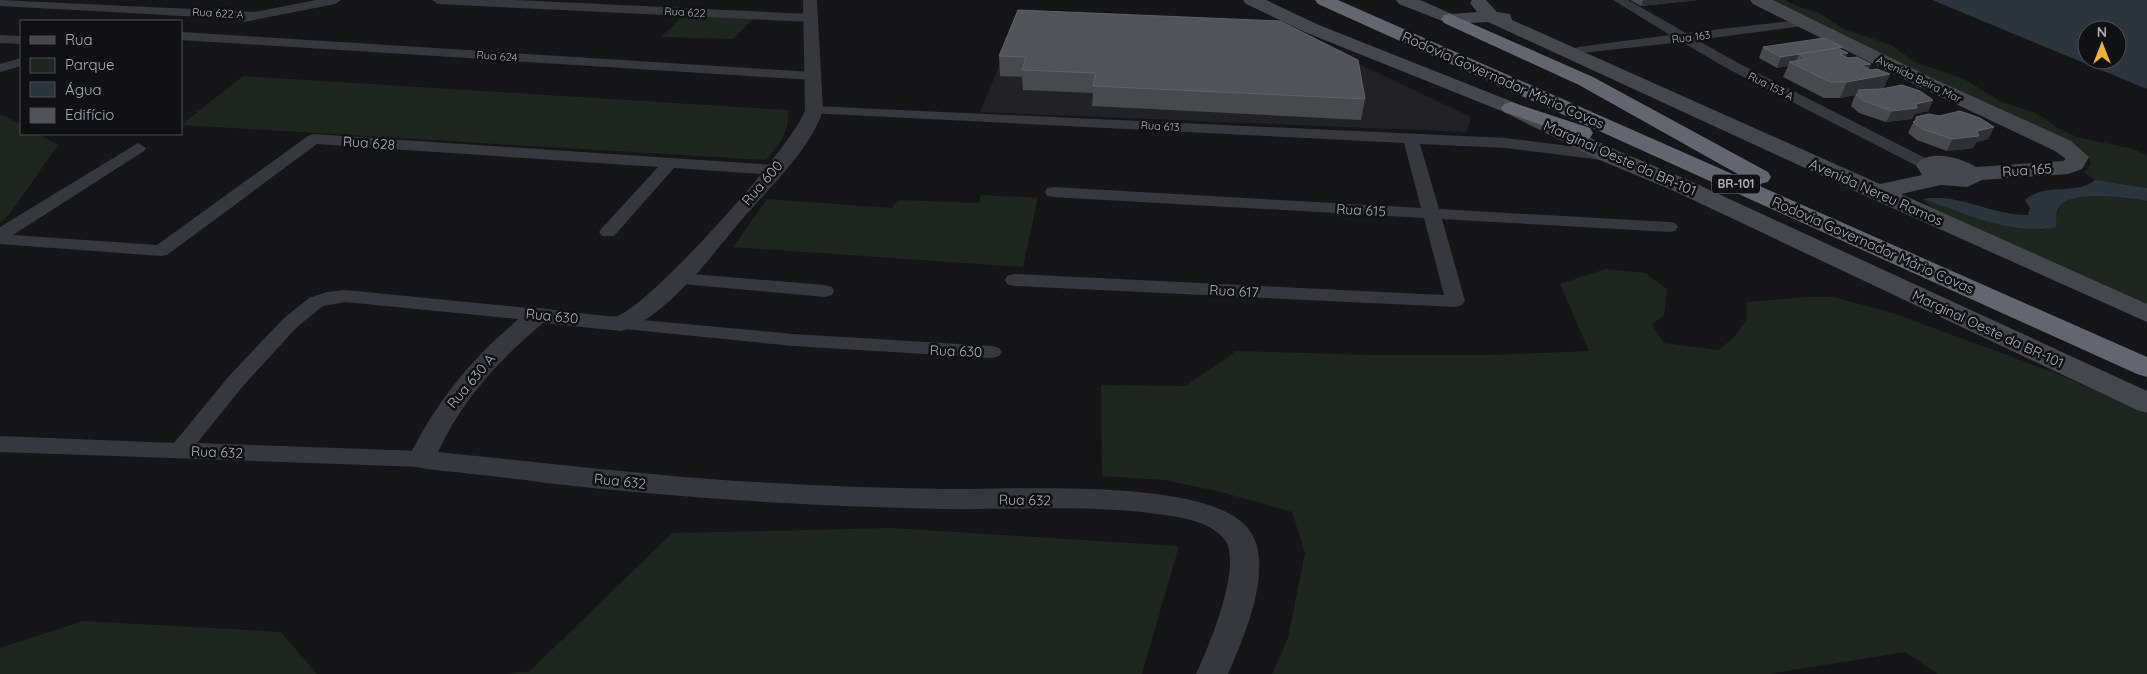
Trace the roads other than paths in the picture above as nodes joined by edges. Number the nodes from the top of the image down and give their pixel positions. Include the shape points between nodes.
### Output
1 (335, 0) edge
2 (438, 0) edge
3 (1252, 0) edge
4 (1324, 0) edge
5 (1348, 0) edge
6 (1405, 0) edge
7 (1619, 0) edge
8 (1759, 0) edge
9 (0, 2) edge
10 (1481, 6) edge
11 (811, 9) edge
12 (256, 16) junction
13 (1450, 19) junction
14 (1803, 22) junction
15 (182, 31) edge
16 (182, 36) edge
17 (1684, 37) junction
18 (0, 39) edge
19 (20, 40) edge
20 (1578, 51) junction
21 (20, 62) edge
22 (1607, 67) junction
23 (0, 68) edge
24 (813, 76) junction
25 (1511, 108) junction
26 (814, 110) junction
27 (1543, 124) junction
28 (1412, 138) junction
29 (1506, 143) junction
30 (138, 148) dead end
31 (1610, 156) junction
32 (2078, 157) joint
33 (670, 163) junction
34 (774, 170) junction
35 (1934, 171) junction
36 (1768, 190) junction
37 (1053, 192) dead end
38 (1876, 192) junction
39 (1432, 214) junction
40 (1669, 228) dead end
41 (608, 232) dead end
42 (0, 235) edge
43 (0, 239) edge
44 (679, 279) junction
45 (1014, 280) dead end
46 (825, 291) dead end
47 (2147, 314) edge
48 (538, 315) junction
49 (621, 324) junction
50 (2147, 350) edge
51 (992, 352) dead end
52 (2147, 368) edge
53 (2147, 403) edge
54 (0, 444) edge
55 (179, 451) junction
56 (421, 459) junction
57 (1212, 674) edge

1 - 12 street
2 - 11 street, Rua 622
3 - 25 main road, Marginal Oeste da BR-101 via 1321,32
4 - 36 highway, Rodovia Governador Mário Covas / BR-101
5 - 36 highway, Rodovia Governador Mário Covas / BR-101
6 - 13 main road
7 - 17 street, Rua 153 A
8 - 14 main road, Avenida Beira Mar
9 - 12 street, Rua 622 A
10 - 13 main road
10 - 20 main road, Avenida Nereu Ramos
10 - 22 main road, Avenida Nereu Ramos
11 - 24 street, Rua 600
12 - 15 street
13 - 36 highway via 1586,81 1666,124
14 - 17 street, Rua 163
14 - 32 main road, Avenida Beira Mar via 2063,146
16 - 24 street, Rua 624
17 - 20 street, Rua 163
17 - 35 street, Rua 153 A
18 - 19 street
20 - 22 main road, Avenida Nereu Ramos
21 - 23 street
22 - 38 main road, Avenida Nereu Ramos
24 - 26 street, Rua 600
25 - 27 main road, Marginal Oeste da BR-101
25 - 36 highway
26 - 28 street, Rua 613
26 - 34 street, Rua 600 via 803,133
27 - 29 street, Rua 613 via 1529,136
27 - 31 main road, Marginal Oeste da BR-101
28 - 29 street, Rua 613
28 - 39 street
29 - 31 street, Rua 613
30 - 42 street
31 - 53 main road, Marginal Oeste da BR-101 via 1680,185
32 - 35 main road, Rua 165 via 2074,164 2061,168 1972,174 1972,178 1961,181
33 - 34 street, Rua 628
33 - 41 street
33 - 43 street, Rua 628 via 314,139 161,251
34 - 44 street, Rua 600
35 - 38 main road
36 - 50 highway, Rodovia Governador Mário Covas / BR-101
36 - 52 highway, Rodovia Governador Mário Covas / BR-101
37 - 39 street, Rua 615
38 - 47 main road, Avenida Nereu Ramos
39 - 40 street, Rua 615
39 - 45 street, Rua 617 via 1455,301
44 - 46 street
44 - 49 street, Rua 600
48 - 49 street, Rua 630
48 - 55 street, Rua 630 via 345,296 327,298 307,307 273,341
48 - 56 street, Rua 630 A via 493,354 458,394
49 - 51 street, Rua 630 via 871,346
54 - 55 street, Rua 632
55 - 56 street, Rua 632
56 - 57 street, Rua 632 via 630,482 762,492 1142,503 1189,509 1218,520 1235,532 1246,559 1231,628

